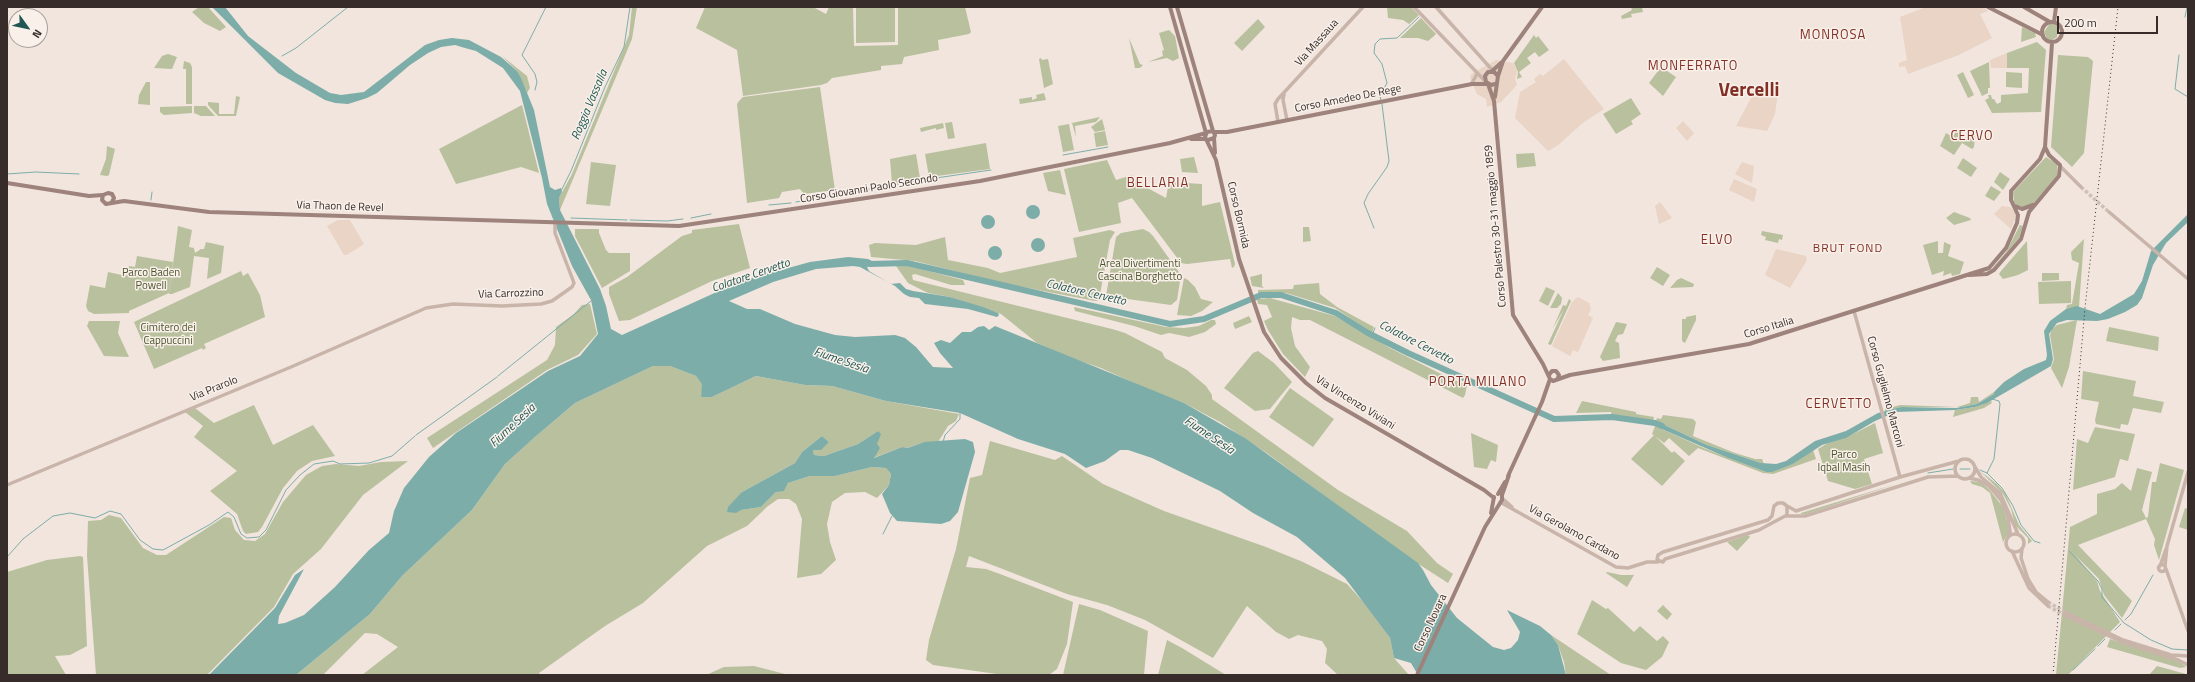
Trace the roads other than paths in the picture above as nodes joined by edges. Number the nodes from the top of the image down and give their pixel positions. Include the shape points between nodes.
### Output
1 (1170, 7) edge
2 (1177, 7) edge
3 (1363, 7) edge
4 (1414, 7) edge
5 (1436, 7) edge
6 (1542, 7) edge
7 (1988, 7) edge
8 (2024, 7) edge
9 (2056, 7) edge
10 (2052, 22) junction
11 (2043, 35) junction
12 (2052, 43) junction
13 (1502, 62) junction
14 (1489, 65) junction
15 (1492, 71) junction
16 (1477, 74) junction
17 (1498, 76) junction
18 (1485, 81) junction
19 (1472, 83) junction
20 (1495, 84) junction
21 (1286, 92) junction
22 (1494, 101) junction
23 (1287, 120) junction
24 (1278, 122) junction
25 (1213, 132) junction
26 (1227, 132) junction
27 (1206, 133) junction
28 (1215, 138) junction
29 (1181, 140) junction
30 (1207, 140) junction
31 (2045, 147) junction
32 (2050, 157) junction
33 (2040, 159) junction
34 (1216, 160) junction
35 (2061, 167) junction
36 (2066, 174) junction
37 (2059, 176) junction
38 (7, 183) edge
39 (2081, 187) tunnel mouth
40 (103, 195) junction
41 (89, 196) junction
42 (113, 196) junction
43 (124, 201) junction
44 (102, 202) junction
45 (112, 202) junction
46 (2034, 204) junction
47 (2015, 206) junction
48 (2109, 212) tunnel mouth
49 (556, 224) junction
50 (1245, 274) joint
51 (1966, 275) junction
52 (2188, 279) edge
53 (426, 308) joint
54 (1854, 311) junction
55 (1551, 376) junction
56 (1558, 376) junction
57 (1959, 461) junction
58 (1974, 467) junction
59 (2188, 472) edge
60 (1958, 476) junction
61 (1900, 477) junction
62 (1969, 478) junction
63 (7, 485) edge
64 (1498, 498) junction
65 (1786, 505) junction
66 (1773, 512) junction
67 (1784, 517) junction
68 (2018, 534) junction
69 (2008, 536) junction
70 (2167, 546) junction
71 (2022, 549) junction
72 (2012, 551) junction
73 (1660, 554) junction
74 (1665, 559) junction
75 (1657, 560) junction
76 (2160, 566) junction
77 (2165, 567) junction
78 (2162, 572) junction
79 (2170, 582) junction
80 (2184, 620) junction
81 (2188, 625) edge
82 (2188, 631) edge
83 (2188, 656) edge
84 (2188, 664) edge
85 (1417, 675) edge

1 - 27 main road
2 - 25 main road
3 - 21 street, Via Massaua
4 - 16 street
5 - 14 street
6 - 13 main road
7 - 11 main road
8 - 10 main road
9 - 10 main road
10 - 11 main road via 2043,28
10 - 12 main road via 2058,24 2060,32 2058,39
11 - 12 main road
12 - 31 main road
13 - 14 street
13 - 15 main road
13 - 17 main road, Corso Palestro 30-31 maggio 1859
14 - 15 street
15 - 17 main road
15 - 18 main road via 1486,74
16 - 18 street
16 - 19 street
17 - 20 main road, Corso Palestro 30-31 maggio 1859
18 - 19 main road, Corso Amedeo De Rege
18 - 19 main road, Corso Amedeo De Rege
18 - 20 main road
18 - 22 main road, Corso Palestro 30-31 maggio 1859
19 - 23 main road, Corso Amedeo De Rege
20 - 22 main road, Corso Palestro 30-31 maggio 1859
21 - 23 street via 1283,100
21 - 24 street, Via Massaua via 1275,104
22 - 55 main road, Corso Palestro 30-31 maggio 1859 via 1512,309 1515,320
23 - 24 main road, Corso Amedeo De Rege
24 - 26 main road, Corso Amedeo De Rege
25 - 26 main road, Corso Amedeo De Rege
25 - 27 main road, Corso Amedeo De Rege
25 - 28 main road, Corso Bormida
26 - 28 main road, Corso Amedeo De Rege
27 - 29 main road, Corso Giovanni Paolo Secondo
27 - 30 main road
28 - 30 main road, Corso Amedeo De Rege
28 - 34 main road, Corso Bormida
29 - 30 main road, Corso Giovanni Paolo Secondo
29 - 49 main road, Corso Giovanni Paolo Secondo via 965,183 697,224 672,227
30 - 34 main road, Corso Bormida
31 - 32 main road
31 - 33 main road
32 - 33 main road via 2044,156
32 - 35 main road
33 - 47 main road via 2012,191 2010,200
34 - 50 main road, Corso Bormida via 1239,259
35 - 36 street
35 - 37 main road
36 - 37 street
36 - 39 street
37 - 46 main road
38 - 41 main road
40 - 41 main road
40 - 42 main road via 108,193
40 - 44 main road
41 - 44 main road
42 - 43 main road, Via Thaon de Revel
42 - 45 main road
43 - 45 main road, Via Thaon de Revel
43 - 49 main road, Via Thaon de Revel via 209,212
44 - 45 main road via 108,205
46 - 47 main road via 2026,208
46 - 51 main road via 2021,239 1994,270 1987,274
47 - 51 main road via 2017,223 2004,251 1989,268
48 - 52 street
49 - 53 street, Via Carrozzino via 554,229 574,283 552,301 502,306 453,304
50 - 64 main road, Via Vincenzo Viviani via 1264,332 1287,365 1311,388
51 - 54 main road, Corso Italia
53 - 63 street, Via Prarolo
54 - 56 main road, Corso Italia via 1749,344
54 - 61 street, Corso Guglielmo Marconi
55 - 56 main road
55 - 56 main road via 1555,371
55 - 64 main road, Corso Novara
57 - 58 street via 1968,460
57 - 60 street via 1955,467
57 - 61 street
58 - 62 street
58 - 68 street via 1980,476 2000,493
59 - 70 street
60 - 62 street
60 - 67 street via 1927,477 1805,516
61 - 65 street via 1796,511
62 - 69 street via 1989,486 2001,500 2008,517
64 - 75 street, Via Gerolamo Cardano via 1613,566 1625,568
64 - 85 main road, Corso Novara
65 - 66 street via 1778,503 1774,506
65 - 67 street via 1789,511
66 - 67 street via 1776,517
66 - 73 street via 1764,522
67 - 74 street, Via Gerolamo Cardano via 1759,530
68 - 69 street
68 - 71 street via 2024,539
69 - 72 street via 2006,545
70 - 76 street
70 - 77 street
71 - 72 street via 2018,552
71 - 72 street via 2021,558 2028,579 2048,604 2029,588
73 - 74 street via 1664,555
73 - 75 street
74 - 75 street, Via Gerolamo Cardano via 1663,562
76 - 77 street
76 - 78 street via 2159,570
77 - 78 street
77 - 79 street
78 - 79 street
79 - 80 street
80 - 81 street
80 - 82 street
83 - 84 street via 2171,655 2123,640 2065,613 2122,642

